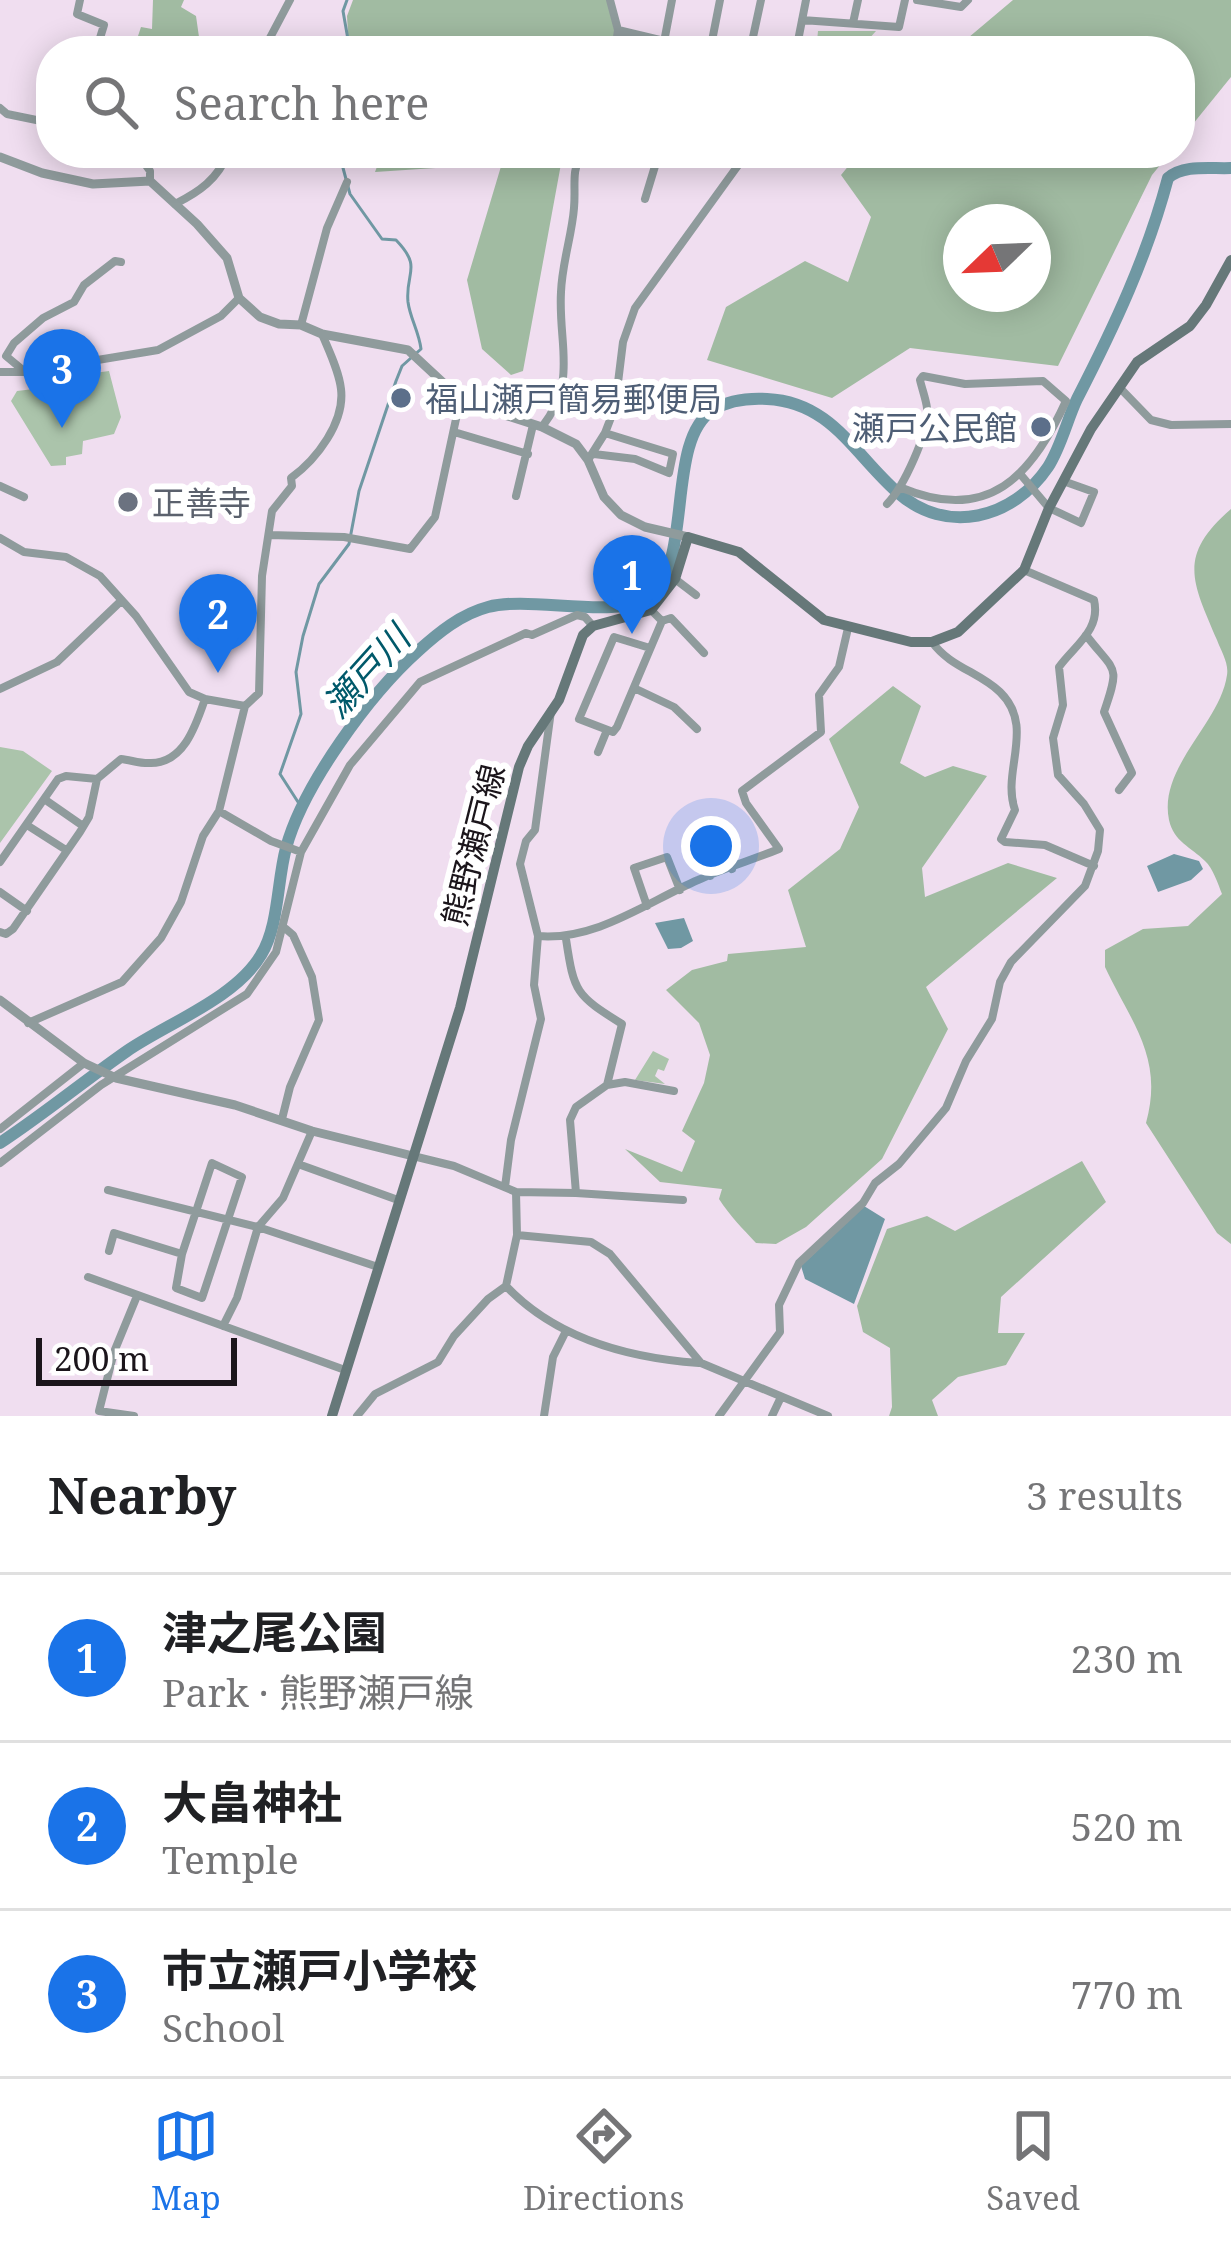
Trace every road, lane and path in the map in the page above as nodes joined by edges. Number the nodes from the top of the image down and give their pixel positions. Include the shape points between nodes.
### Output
1 (80, 0) edge
2 (290, 0) edge
3 (610, 0) edge
4 (672, 0) edge
5 (720, 0) edge
6 (760, 0) edge
7 (806, 0) edge
8 (858, 0) edge
9 (905, 0) edge
10 (917, 0) edge
11 (968, 0) edge
12 (802, 20) junction
13 (853, 23) junction
14 (618, 30) junction
15 (101, 36) edge
16 (271, 36) edge
17 (617, 36) edge
18 (641, 36) edge
19 (665, 36) edge
20 (712, 36) edge
21 (753, 36) edge
22 (799, 36) edge
23 (0, 107) edge
24 (36, 120) edge
25 (0, 157) edge
26 (148, 168) edge
27 (219, 168) edge
28 (575, 168) edge
29 (654, 168) edge
30 (736, 168) edge
31 (150, 182) junction
32 (346, 182) dead end
33 (645, 199) dead end
34 (175, 204) junction
35 (1231, 260) edge
36 (121, 262) dead end
37 (239, 298) junction
38 (301, 325) junction
39 (322, 334) junction
40 (25, 372) junction
41 (0, 373) edge
42 (1119, 387) junction
43 (464, 399) junction
44 (1231, 424) edge
45 (537, 426) junction
46 (454, 432) junction
47 (605, 433) junction
48 (528, 454) junction
49 (591, 457) junction
50 (1023, 477) junction
51 (1063, 481) junction
52 (0, 486) edge
53 (901, 490) junction
54 (515, 496) dead end
55 (24, 497) dead end
56 (887, 504) dead end
57 (1049, 508) junction
58 (269, 535) junction
59 (686, 536) junction
60 (0, 538) edge
61 (1024, 570) junction
62 (675, 578) junction
63 (696, 595) dead end
64 (122, 601) junction
65 (651, 610) junction
66 (662, 621) junction
67 (593, 626) junction
68 (848, 628) junction
69 (1086, 635) junction
70 (932, 642) junction
71 (650, 648) junction
72 (704, 653) dead end
73 (634, 688) junction
74 (0, 689) edge
75 (205, 699) junction
76 (245, 706) junction
77 (551, 711) junction
78 (697, 729) dead end
79 (607, 730) junction
80 (598, 752) dead end
81 (97, 779) junction
82 (1119, 790) dead end
83 (47, 801) dead end
84 (219, 812) junction
85 (29, 826) dead end
86 (83, 826) junction
87 (66, 850) junction
88 (300, 852) junction
89 (0, 862) edge
90 (1094, 866) junction
91 (732, 868) junction
92 (710, 876) junction
93 (680, 890) junction
94 (0, 892) edge
95 (647, 906) junction
96 (27, 910) junction
97 (285, 928) junction
98 (0, 932) edge
99 (538, 937) junction
100 (566, 939) junction
101 (1, 1004) edge
102 (28, 1023) junction
103 (86, 1063) junction
104 (114, 1077) junction
105 (607, 1084) junction
106 (674, 1091) dead end
107 (282, 1119) junction
108 (0, 1129) edge
109 (312, 1130) junction
110 (413, 1156) junction
111 (0, 1163) edge
112 (298, 1164) junction
113 (506, 1187) junction
114 (108, 1190) dead end
115 (517, 1192) junction
116 (576, 1193) junction
117 (398, 1200) junction
118 (683, 1200) dead end
119 (195, 1213) junction
120 (228, 1219) junction
121 (258, 1227) junction
122 (518, 1235) junction
123 (109, 1251) dead end
124 (182, 1254) junction
125 (378, 1267) junction
126 (88, 1277) dead end
127 (506, 1286) junction
128 (137, 1296) junction
129 (224, 1326) junction
130 (566, 1331) junction
131 (701, 1364) junction
132 (346, 1370) junction
133 (742, 1380) junction
134 (781, 1397) junction
135 (104, 1414) edge
136 (134, 1416) edge
137 (332, 1416) edge
138 (357, 1416) edge
139 (544, 1416) edge
140 (719, 1416) edge
141 (772, 1416) edge
142 (828, 1416) edge

1 - 15 street via 77,14 104,25
2 - 16 street
3 - 14 street
4 - 19 street
5 - 20 street
6 - 21 street
7 - 12 street
8 - 13 street
9 - 13 street via 899,27
10 - 11 street via 961,8
12 - 13 street
12 - 22 street
14 - 17 street
14 - 18 street
23 - 24 street
25 - 31 street via 93,184
26 - 31 street
27 - 34 street
28 - 45 street via 561,286 566,371 555,410
29 - 33 street
30 - 47 street via 634,308
31 - 34 street
32 - 38 street
34 - 37 street via 227,258
35 - 42 main road via 1190,326 1137,362
36 - 40 street via 14,344 6,356
37 - 38 street via 279,325
37 - 40 street via 158,350
38 - 39 street
39 - 43 street via 413,354
39 - 58 street via 341,387 338,420 291,478
40 - 41 street
42 - 44 street via 1151,420
42 - 51 main road
43 - 45 street
43 - 46 street
45 - 48 street
45 - 49 street
46 - 48 street
46 - 58 street via 435,517 414,545
47 - 49 street
47 - 49 street via 673,454 669,473 635,459
48 - 54 street
49 - 59 street via 604,497 621,515
50 - 53 street via 970,500
50 - 53 street via 1066,401 1047,382 923,376 927,422
50 - 57 street
51 - 57 main road
51 - 57 street via 1094,492 1081,523
52 - 55 street
53 - 56 street
57 - 61 main road
58 - 76 street via 260,693
59 - 62 main road
59 - 68 main road via 739,552 824,620
60 - 64 street via 25,552 66,556
61 - 69 street via 1094,600 1097,617
61 - 70 main road via 958,632
62 - 63 street
62 - 65 main road
64 - 74 street via 57,662
64 - 75 street via 189,692
65 - 66 street
65 - 67 main road
66 - 71 street
66 - 72 street via 671,618
67 - 77 main road, 熊野瀬戸線 via 577,644
67 - 88 street via 577,615 420,682 350,765
68 - 70 main road
68 - 91 street via 839,667 819,694 821,732 742,791 779,849
69 - 82 street via 1115,676 1104,712 1132,772
69 - 90 street via 1059,667 1063,705 1053,738 1058,775 1100,830
70 - 90 street via 999,691 1017,724 1009,793 1015,810 1001,838
71 - 73 street
71 - 79 street via 614,637 579,719
73 - 78 street
73 - 79 street via 617,727
75 - 76 street
75 - 81 street via 189,742 171,756 157,764 121,759
76 - 84 street
77 - 99 street via 535,830 520,864
77 - 110 main road, 熊野瀬戸線 via 519,767 460,1008
79 - 80 street
81 - 86 street
81 - 89 street via 58,779
83 - 86 street
84 - 88 street
84 - 102 street via 171,920 122,982
85 - 87 street
86 - 87 street
87 - 96 street
88 - 97 street
90 - 133 street via 1085,886 1011,962 992,1018 939,1118 799,1263 779,1305 780,1332
91 - 92 street
91 - 92 street via 721,841 701,849
92 - 93 street
93 - 95 street
93 - 95 street via 667,857 634,868
94 - 96 street
95 - 100 street
96 - 98 street
97 - 104 street via 247,994
97 - 107 street via 311,975 319,1020
99 - 100 street
99 - 113 street via 541,1019
100 - 105 street via 580,995 622,1024
101 - 102 street
102 - 103 street
103 - 104 street
103 - 108 street
104 - 107 street
104 - 111 street
105 - 106 street
105 - 116 street via 570,1120
107 - 109 street
109 - 110 street
109 - 112 street
110 - 113 street
110 - 117 main road, 熊野瀬戸線
112 - 117 street
112 - 121 street
113 - 115 street
114 - 119 street
115 - 116 street
115 - 122 street
116 - 118 street
117 - 125 main road, 熊野瀬戸線
119 - 120 street
119 - 120 street via 212,1163 242,1177
119 - 124 street
120 - 121 street
120 - 124 street via 202,1298 176,1288
121 - 125 street
121 - 129 street
122 - 127 street
122 - 131 street via 591,1242 610,1255
123 - 124 street via 114,1233
125 - 132 main road, 熊野瀬戸線
126 - 128 street
127 - 130 street
127 - 138 street via 439,1362 375,1394
128 - 129 street
128 - 135 street via 99,1402
129 - 132 street
130 - 131 street via 601,1346
130 - 139 street via 553,1357
131 - 133 street
132 - 137 main road, 熊野瀬戸線
133 - 134 street
133 - 140 street
134 - 141 street
134 - 142 street
135 - 136 street

